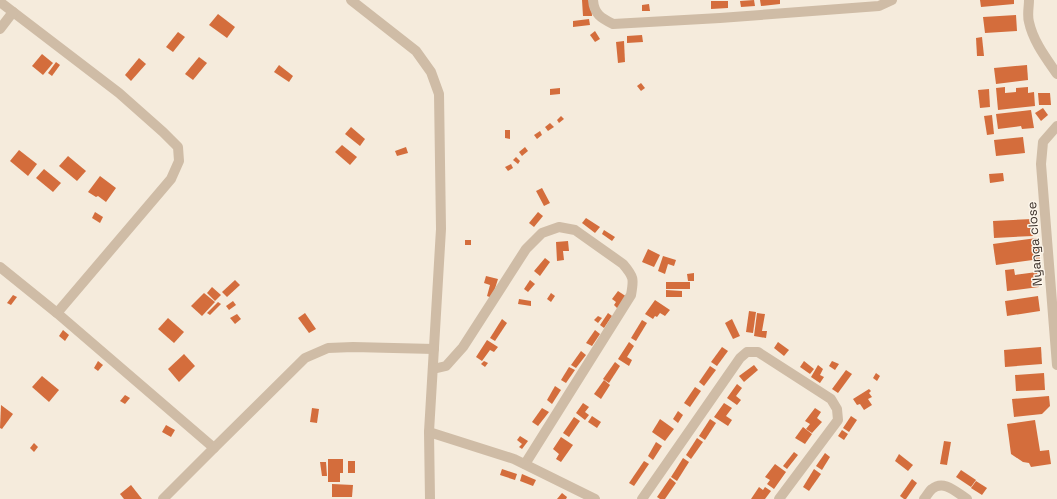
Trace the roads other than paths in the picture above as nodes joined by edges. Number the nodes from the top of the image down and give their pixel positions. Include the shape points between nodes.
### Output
1 (351, 0) edge
2 (593, 0) edge
3 (892, 0) edge
4 (1029, 0) edge
5 (0, 2) edge
6 (13, 12) junction
7 (0, 29) edge
8 (1057, 74) edge
9 (1057, 126) edge
10 (0, 267) edge
11 (57, 313) junction
12 (434, 349) junction
13 (1057, 365) edge
14 (432, 369) junction
15 (429, 432) junction
16 (214, 448) junction
17 (525, 464) junction
18 (164, 499) edge
19 (430, 499) edge
20 (595, 499) edge
21 (642, 499) edge
22 (779, 499) edge
23 (924, 499) edge
24 (967, 499) edge

1 - 12 street via 416,52 431,72 439,94 441,229
2 - 3 street via 594,7 602,19 613,24 879,6
4 - 8 street via 1029,21 1035,38 1042,54
5 - 6 street
6 - 7 street
6 - 11 street via 118,93 178,147 179,161 171,179
9 - 13 street, Nyanga close via 1042,142 1041,164
10 - 11 street
11 - 16 street
12 - 14 street
12 - 16 street via 328,348 305,358
14 - 15 street
14 - 17 street via 446,366 463,347 526,249 542,233 559,227 575,230 623,264 633,280 631,295
15 - 17 street
15 - 19 street
16 - 18 street
17 - 20 street
21 - 22 street via 740,358 747,352 758,352 831,399 837,409 838,420
23 - 24 street via 939,485 948,486

